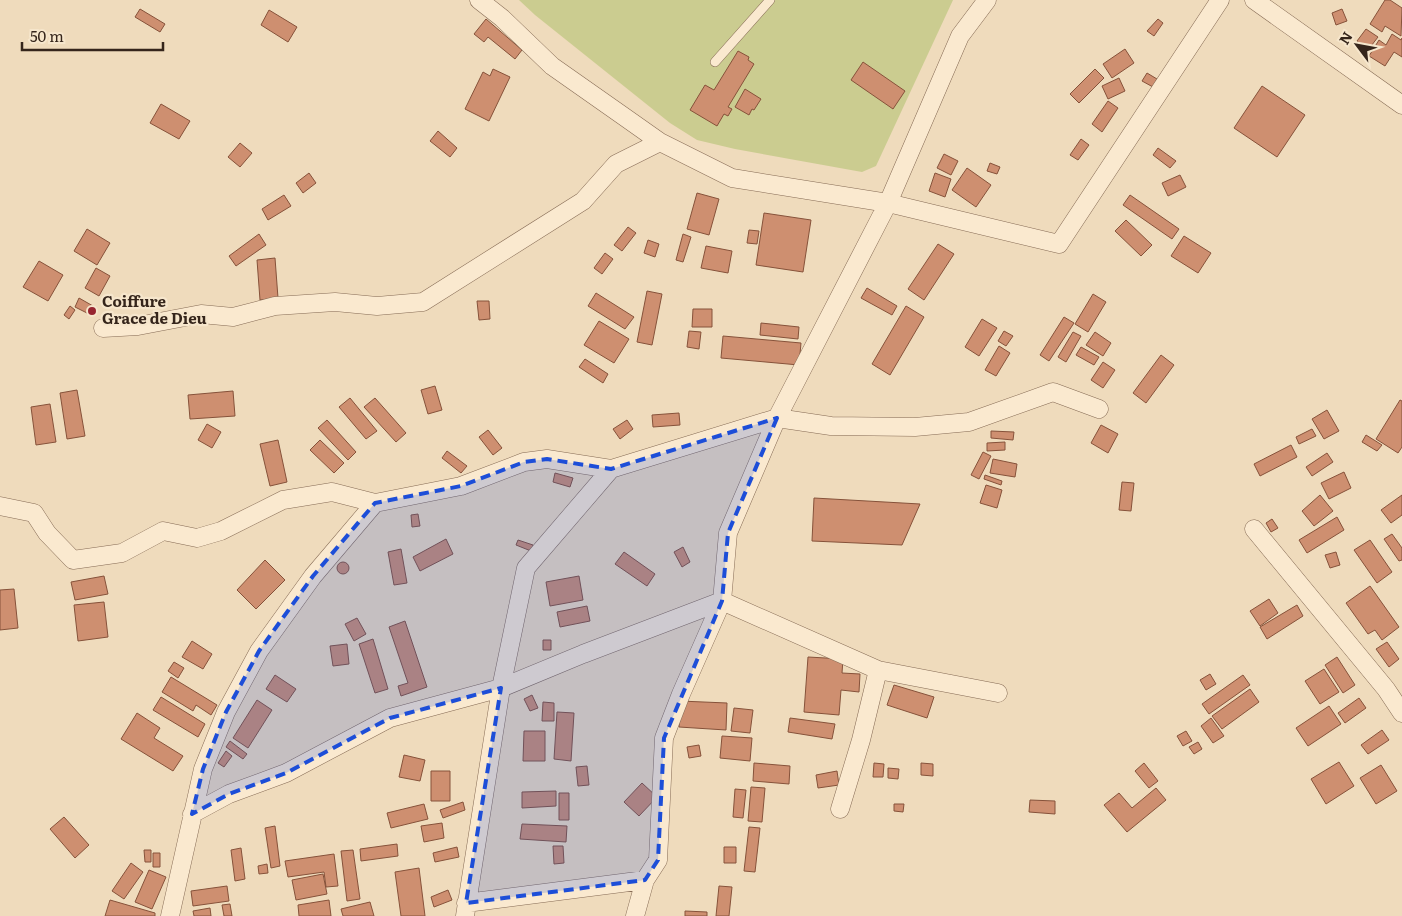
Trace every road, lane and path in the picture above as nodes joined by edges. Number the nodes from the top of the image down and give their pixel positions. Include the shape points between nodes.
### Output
1 (479, 0) edge
2 (770, 0) edge
3 (987, 0) edge
4 (1220, 0) edge
5 (1254, 0) edge
6 (716, 62) dead end
7 (1402, 105) edge
8 (660, 142) junction
9 (888, 203) junction
10 (103, 328) dead end
11 (1099, 409) dead end
12 (776, 418) junction
13 (611, 468) junction
14 (376, 503) junction
15 (0, 506) edge
16 (1254, 529) dead end
17 (722, 601) junction
18 (878, 670) junction
19 (501, 688) junction
20 (998, 693) dead end
21 (1402, 713) edge
22 (840, 809) dead end
23 (192, 814) junction
24 (645, 880) junction
25 (465, 909) edge
26 (170, 916) edge
27 (634, 916) edge

1 - 8 street via 552,66
2 - 6 lane
3 - 9 street via 960,36
4 - 9 street via 1060,244
5 - 7 street
8 - 9 street via 732,178
8 - 10 street via 616,164 583,201 423,302 377,306 335,302 275,306 233,317 201,314 138,326
9 - 12 street
11 - 12 street via 1053,392 969,422 915,427 831,426
12 - 13 street
12 - 17 street via 728,533
13 - 14 street via 547,459 524,462 461,486
13 - 19 street via 526,568
14 - 15 street via 332,492 284,500 221,531 197,538 163,531 122,553 73,560 47,533 34,513
14 - 23 street via 313,576 260,651 226,712 204,769
16 - 21 street via 1386,689
17 - 18 street
17 - 19 street
17 - 24 street via 664,738 658,860
18 - 20 street
18 - 22 street
19 - 23 street via 390,718 286,774 230,794
19 - 25 street
23 - 26 street
24 - 25 street
24 - 27 street

